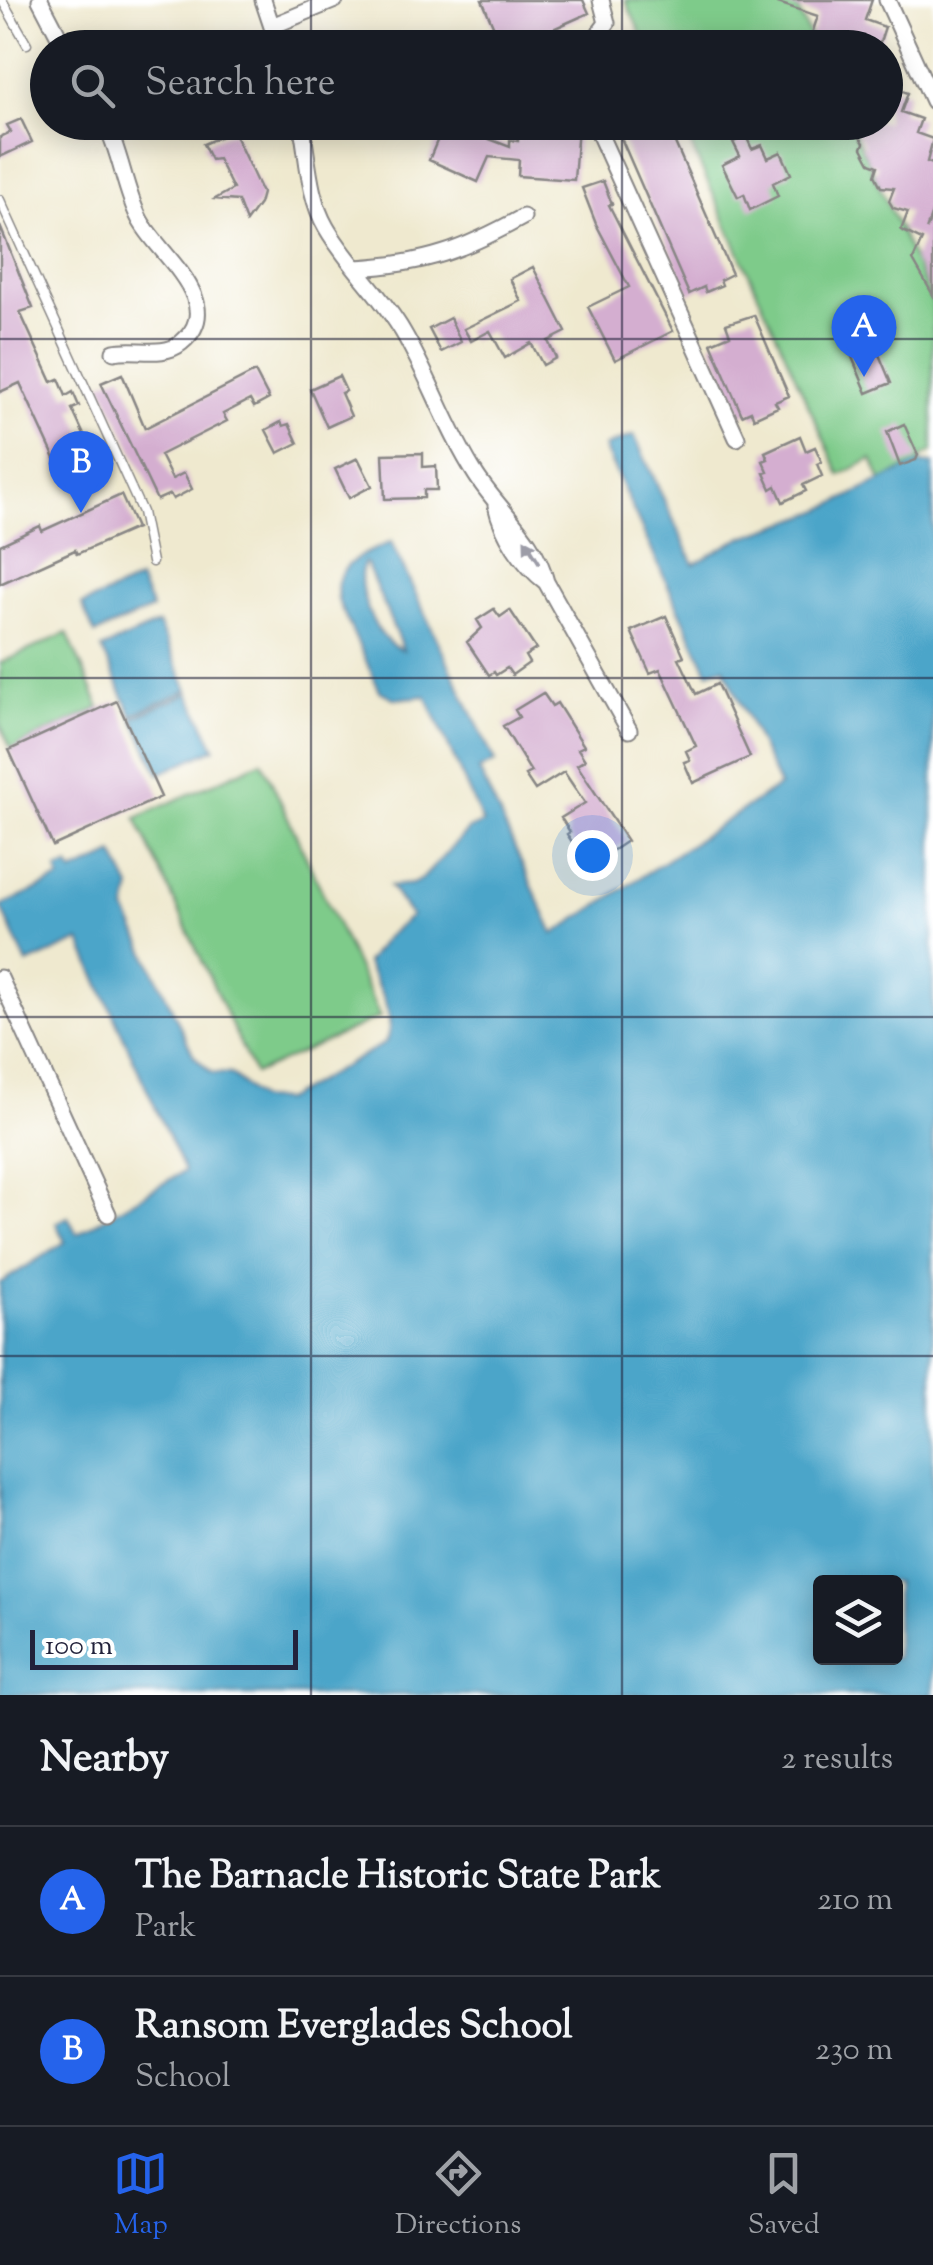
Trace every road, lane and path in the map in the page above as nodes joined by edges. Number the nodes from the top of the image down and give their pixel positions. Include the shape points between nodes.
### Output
1 (40, 0) edge
2 (263, 0) edge
3 (335, 0) edge
4 (601, 0) edge
5 (887, 0) edge
6 (3, 2) edge
7 (272, 26) junction
8 (56, 30) edge
9 (273, 30) edge
10 (602, 30) edge
11 (901, 30) edge
12 (903, 35) edge
13 (27, 44) dead end
14 (933, 101) edge
15 (111, 140) edge
16 (304, 140) edge
17 (602, 140) edge
18 (0, 200) edge
19 (524, 217) dead end
20 (356, 268) junction
21 (114, 352) dead end
22 (737, 438) dead end
23 (152, 562) dead end
24 (629, 730) dead end
25 (0, 978) edge
26 (108, 1214) dead end

1 - 8 street
2 - 7 street
3 - 7 street
4 - 10 street via 607,23
5 - 11 street
6 - 13 lane
7 - 9 street
12 - 14 street
15 - 21 street via 138,217 187,277 196,311 188,337 168,351
16 - 20 street via 318,210
17 - 22 street
18 - 23 lane via 142,512
19 - 20 street via 450,254
20 - 24 street via 403,332 496,504 499,521 546,582
25 - 26 street

